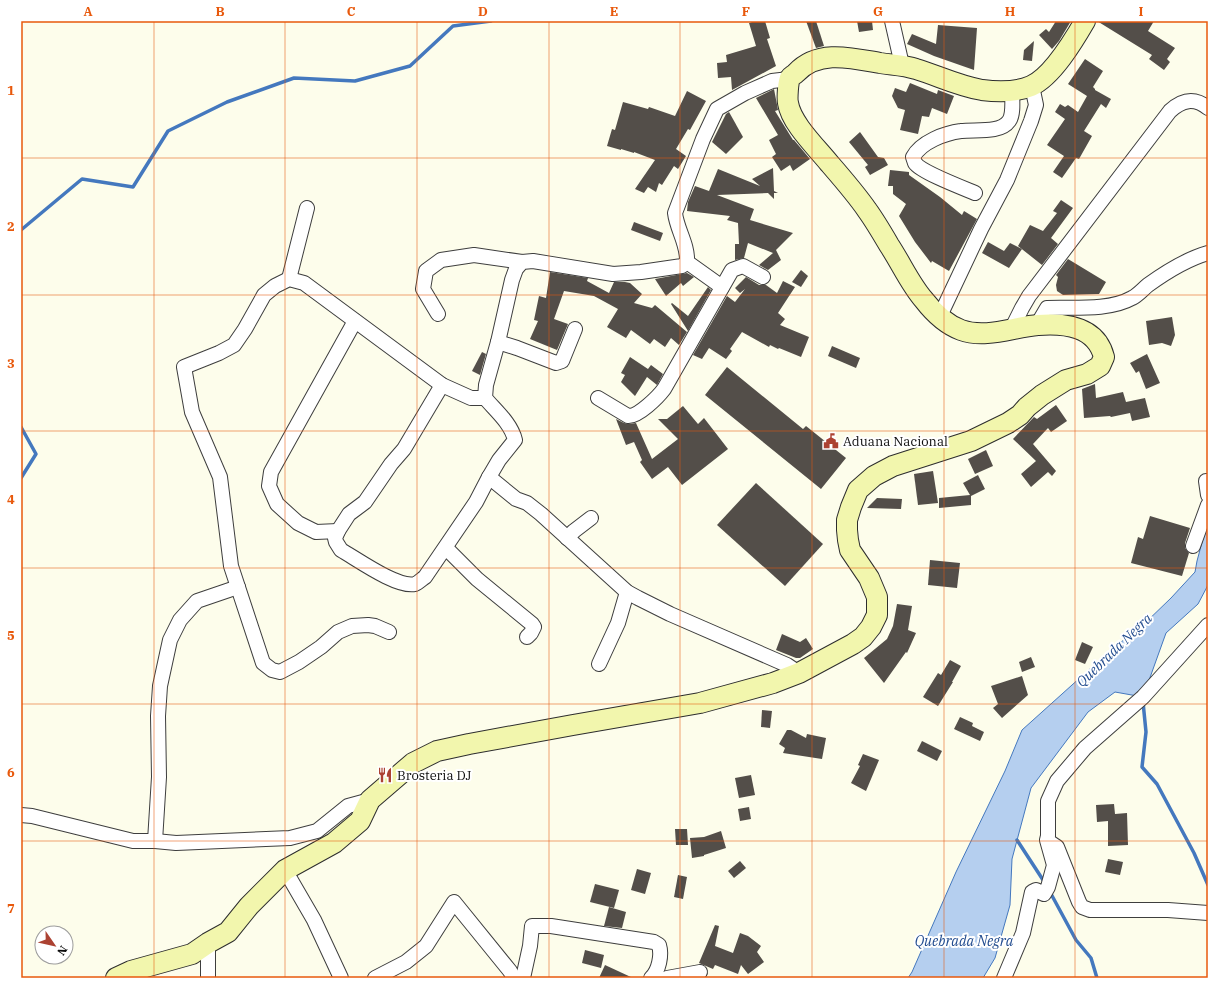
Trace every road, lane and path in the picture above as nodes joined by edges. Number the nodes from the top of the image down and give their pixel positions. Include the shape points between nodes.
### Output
1 (892, 21) edge
2 (1085, 21) edge
3 (902, 65) junction
4 (789, 79) junction
5 (1032, 86) junction
6 (1012, 90) junction
7 (1208, 108) edge
8 (975, 193) dead end
9 (307, 208) dead end
10 (1208, 253) edge
11 (522, 262) junction
12 (687, 262) junction
13 (763, 277) dead end
14 (289, 279) junction
15 (722, 287) junction
16 (438, 314) dead end
17 (939, 318) junction
18 (355, 321) junction
19 (1037, 325) junction
20 (575, 329) dead end
21 (1011, 330) junction
22 (498, 342) junction
23 (442, 385) junction
24 (485, 398) junction
25 (598, 398) dead end
26 (488, 478) junction
27 (1208, 505) edge
28 (591, 518) dead end
29 (338, 531) junction
30 (567, 538) junction
31 (1193, 546) dead end
32 (446, 548) junction
33 (238, 587) junction
34 (627, 592) junction
35 (1208, 625) edge
36 (389, 632) dead end
37 (527, 637) dead end
38 (599, 664) dead end
39 (799, 673) junction
40 (370, 800) junction
41 (21, 815) edge
42 (1047, 840) junction
43 (155, 841) junction
44 (285, 870) junction
45 (1208, 913) edge
46 (208, 943) junction
47 (700, 972) dead end
48 (116, 978) edge
49 (208, 978) edge
50 (341, 978) edge
51 (376, 978) edge
52 (514, 978) edge
53 (523, 978) edge
54 (651, 978) edge
55 (667, 978) edge
56 (1004, 978) edge

1 - 3 street
2 - 5 main road via 1061,58
3 - 4 main road via 835,57 818,59 802,66
3 - 6 main road via 954,84 984,90
4 - 12 street via 772,81 717,109 675,213 686,249
4 - 17 main road via 787,102 794,120 867,210 922,298
5 - 6 main road
5 - 17 street via 1036,105 1031,121 1007,180
6 - 8 street via 1010,119 1006,125 948,134 921,147 913,157 922,169
7 - 21 street via 1193,101 1179,103 1170,111 1029,296
9 - 14 street
10 - 19 street via 1165,273 1132,298 1102,307 1047,308
11 - 12 street via 533,261 613,274 675,268
11 - 16 street via 474,255 441,260 426,271 423,289
11 - 22 street via 516,269
12 - 15 street
13 - 15 street via 743,266 732,270
14 - 18 street via 304,283
14 - 33 street via 264,295 234,345 184,367 192,412 220,477 231,566
15 - 25 street via 664,388 648,404 634,416 628,416
17 - 21 main road via 963,331 984,333
18 - 23 street
18 - 29 street via 271,472 269,486 277,504 298,523 316,532
19 - 21 main road
19 - 39 main road via 1062,325 1084,330 1102,347 1104,357 1100,366 1087,374 1066,380 1048,391 1008,423 971,441 893,466 874,476 858,490 847,520 848,540 850,550 869,578 877,597 877,615 863,637
20 - 22 street via 562,361 556,363
22 - 24 street
23 - 24 street via 472,398
23 - 29 street via 404,449 365,502 348,514
24 - 26 street via 506,423 515,440
26 - 30 street via 527,503
26 - 32 street via 476,502
27 - 31 street
28 - 30 street
29 - 32 street via 335,538 341,550 383,576 406,583 415,584 425,577
30 - 34 street
32 - 37 street via 477,579 532,624 534,627
33 - 36 street via 263,664 276,672 299,662 338,632 352,626 375,626
33 - 43 street via 197,601 180,620 170,640 160,686
34 - 38 street via 618,622
34 - 39 street via 670,614 787,665
35 - 42 street via 1143,697 1085,748 1057,781 1048,801
39 - 40 main road via 773,683 700,703 437,751 413,763
40 - 43 street via 348,806 317,831 290,838 176,843
40 - 44 main road via 360,820 334,843
41 - 43 street via 133,841
42 - 45 street via 1057,847 1082,907 1090,910
42 - 56 street via 1054,865 1048,887 1044,894 1036,890 1032,892 1023,933
44 - 46 main road via 249,906 228,932
44 - 50 street via 314,920
46 - 48 main road via 192,954 131,971
46 - 49 street
47 - 55 street
51 - 52 street via 406,962 426,946 454,902
53 - 54 street via 532,926 654,942 659,945 661,952

